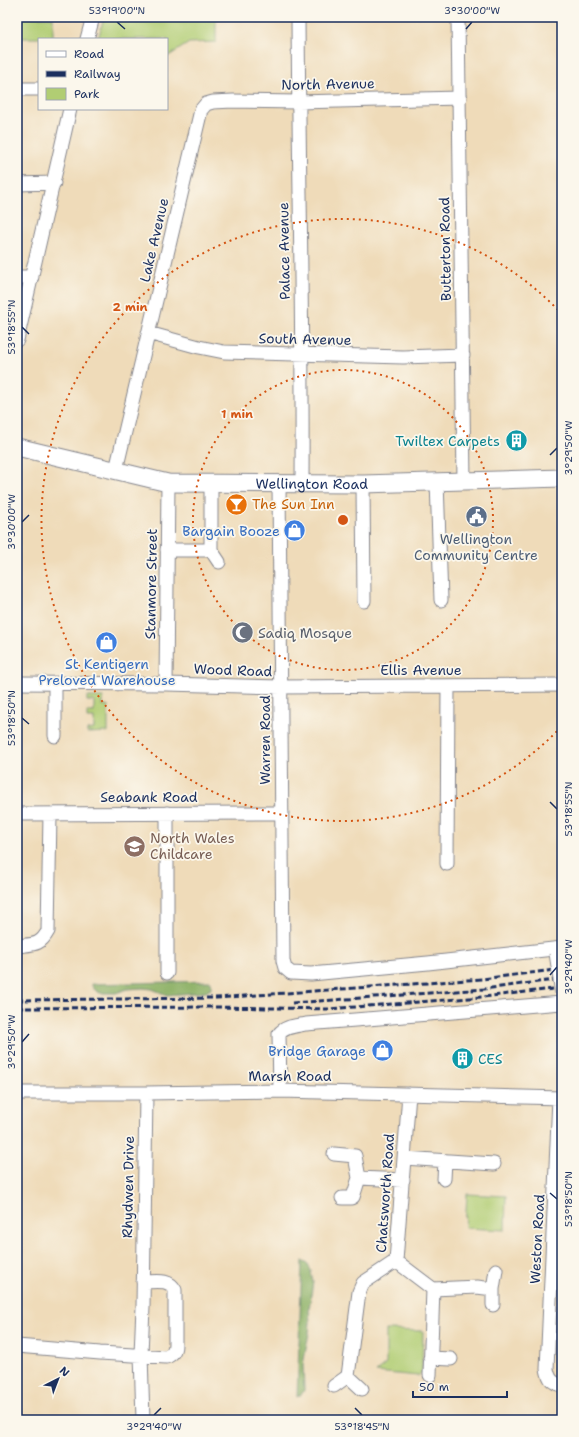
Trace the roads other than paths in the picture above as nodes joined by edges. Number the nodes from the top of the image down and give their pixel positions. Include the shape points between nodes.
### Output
1 (93, 17) edge
2 (298, 17) edge
3 (458, 17) edge
4 (87, 38) edge
5 (17, 89) edge
6 (38, 89) edge
7 (460, 98) junction
8 (298, 102) junction
9 (70, 110) edge
10 (201, 110) joint
11 (54, 183) junction
12 (17, 184) edge
13 (17, 277) edge
14 (32, 277) junction
15 (148, 333) junction
16 (17, 340) edge
17 (302, 354) junction
18 (463, 355) junction
19 (17, 447) edge
20 (116, 470) junction
21 (562, 478) edge
22 (464, 480) junction
23 (437, 481) junction
24 (168, 483) junction
25 (211, 484) junction
26 (279, 484) junction
27 (302, 484) junction
28 (363, 484) junction
29 (167, 550) junction
30 (211, 550) junction
31 (219, 562) dead end
32 (441, 600) dead end
33 (364, 601) dead end
34 (17, 683) edge
35 (55, 684) junction
36 (166, 684) junction
37 (562, 685) edge
38 (448, 686) junction
39 (281, 687) junction
40 (55, 736) dead end
41 (167, 813) junction
42 (282, 813) junction
43 (17, 814) edge
44 (50, 814) junction
45 (447, 864) dead end
46 (17, 946) edge
47 (558, 950) edge
48 (167, 973) dead end
49 (562, 993) edge
50 (562, 1003) edge
51 (280, 1092) junction
52 (17, 1093) edge
53 (146, 1093) junction
54 (409, 1094) junction
55 (560, 1098) edge
56 (334, 1154) dead end
57 (404, 1158) junction
58 (445, 1161) junction
59 (494, 1164) dead end
60 (359, 1178) junction
61 (444, 1179) dead end
62 (403, 1180) junction
63 (342, 1198) dead end
64 (396, 1261) junction
65 (496, 1270) dead end
66 (143, 1282) junction
67 (433, 1289) junction
68 (493, 1289) junction
69 (493, 1305) dead end
70 (17, 1346) edge
71 (140, 1354) junction
72 (430, 1358) junction
73 (450, 1359) dead end
74 (430, 1375) dead end
75 (348, 1376) junction
76 (556, 1383) edge
77 (334, 1386) dead end
78 (362, 1389) dead end
79 (143, 1420) edge

1 - 4 street
2 - 8 street, Palace Avenue
3 - 7 street, Butterton Road
5 - 6 street
7 - 8 street, North Avenue
7 - 18 street, Butterton Road
8 - 10 street, North Avenue via 213,102 206,104
8 - 17 street, Palace Avenue
9 - 11 street
10 - 15 street, Lake Avenue
11 - 12 street
11 - 14 street
13 - 14 street
14 - 16 street
15 - 17 street, South Avenue via 199,348 224,352
15 - 20 street, Lake Avenue
17 - 18 street, South Avenue via 403,357
17 - 27 street, Palace Avenue
18 - 22 street, Butterton Road
19 - 20 main road, Wellington Road
20 - 24 main road, Wellington Road
21 - 22 main road, Wellington Road
22 - 23 main road, Wellington Road
23 - 28 main road, Wellington Road
23 - 32 street
24 - 25 main road, Wellington Road
24 - 29 street, Stanmore Street
25 - 26 main road, Wellington Road
25 - 30 street
26 - 27 main road, Wellington Road
26 - 39 street, Warren Road
27 - 28 main road, Wellington Road
28 - 33 street
29 - 30 street
29 - 36 street, Stanmore Street
30 - 31 street
34 - 35 street, Wood Road
35 - 36 street, Wood Road
35 - 40 street
36 - 39 street, Wood Road
37 - 38 street, Ellis Avenue
38 - 39 street, Ellis Avenue
38 - 45 street
39 - 42 street, Warren Road
41 - 42 street, Seabank Road
41 - 44 street, Seabank Road
41 - 48 street
42 - 47 street, Warren Road via 283,960 285,968 291,972 311,974
43 - 44 street, Seabank Road
44 - 46 street via 48,931 39,943
47 - 49 street, bridge
50 - 51 street via 291,1026 279,1034
51 - 53 street, Marsh Road
51 - 54 street, Marsh Road
52 - 53 street, Marsh Road
53 - 66 street, Rhydwen Drive
54 - 55 street, Marsh Road
54 - 57 street, Chatsworth Road
55 - 76 street, Weston Road via 546,1369
56 - 60 street via 355,1156
57 - 58 street
57 - 62 street, Chatsworth Road
58 - 59 street
58 - 61 street
60 - 62 street
60 - 63 street via 355,1196
62 - 64 street, Chatsworth Road
64 - 67 street
64 - 75 street, Chatsworth Road via 363,1283 358,1300
65 - 68 street
66 - 71 street, Rhydwen Drive
66 - 71 street via 166,1281 175,1290 175,1344 173,1353 166,1357
67 - 68 street
67 - 72 street
68 - 69 street
70 - 71 street
71 - 79 street, Rhydwen Drive
72 - 73 street
72 - 74 street
75 - 77 street
75 - 78 street

